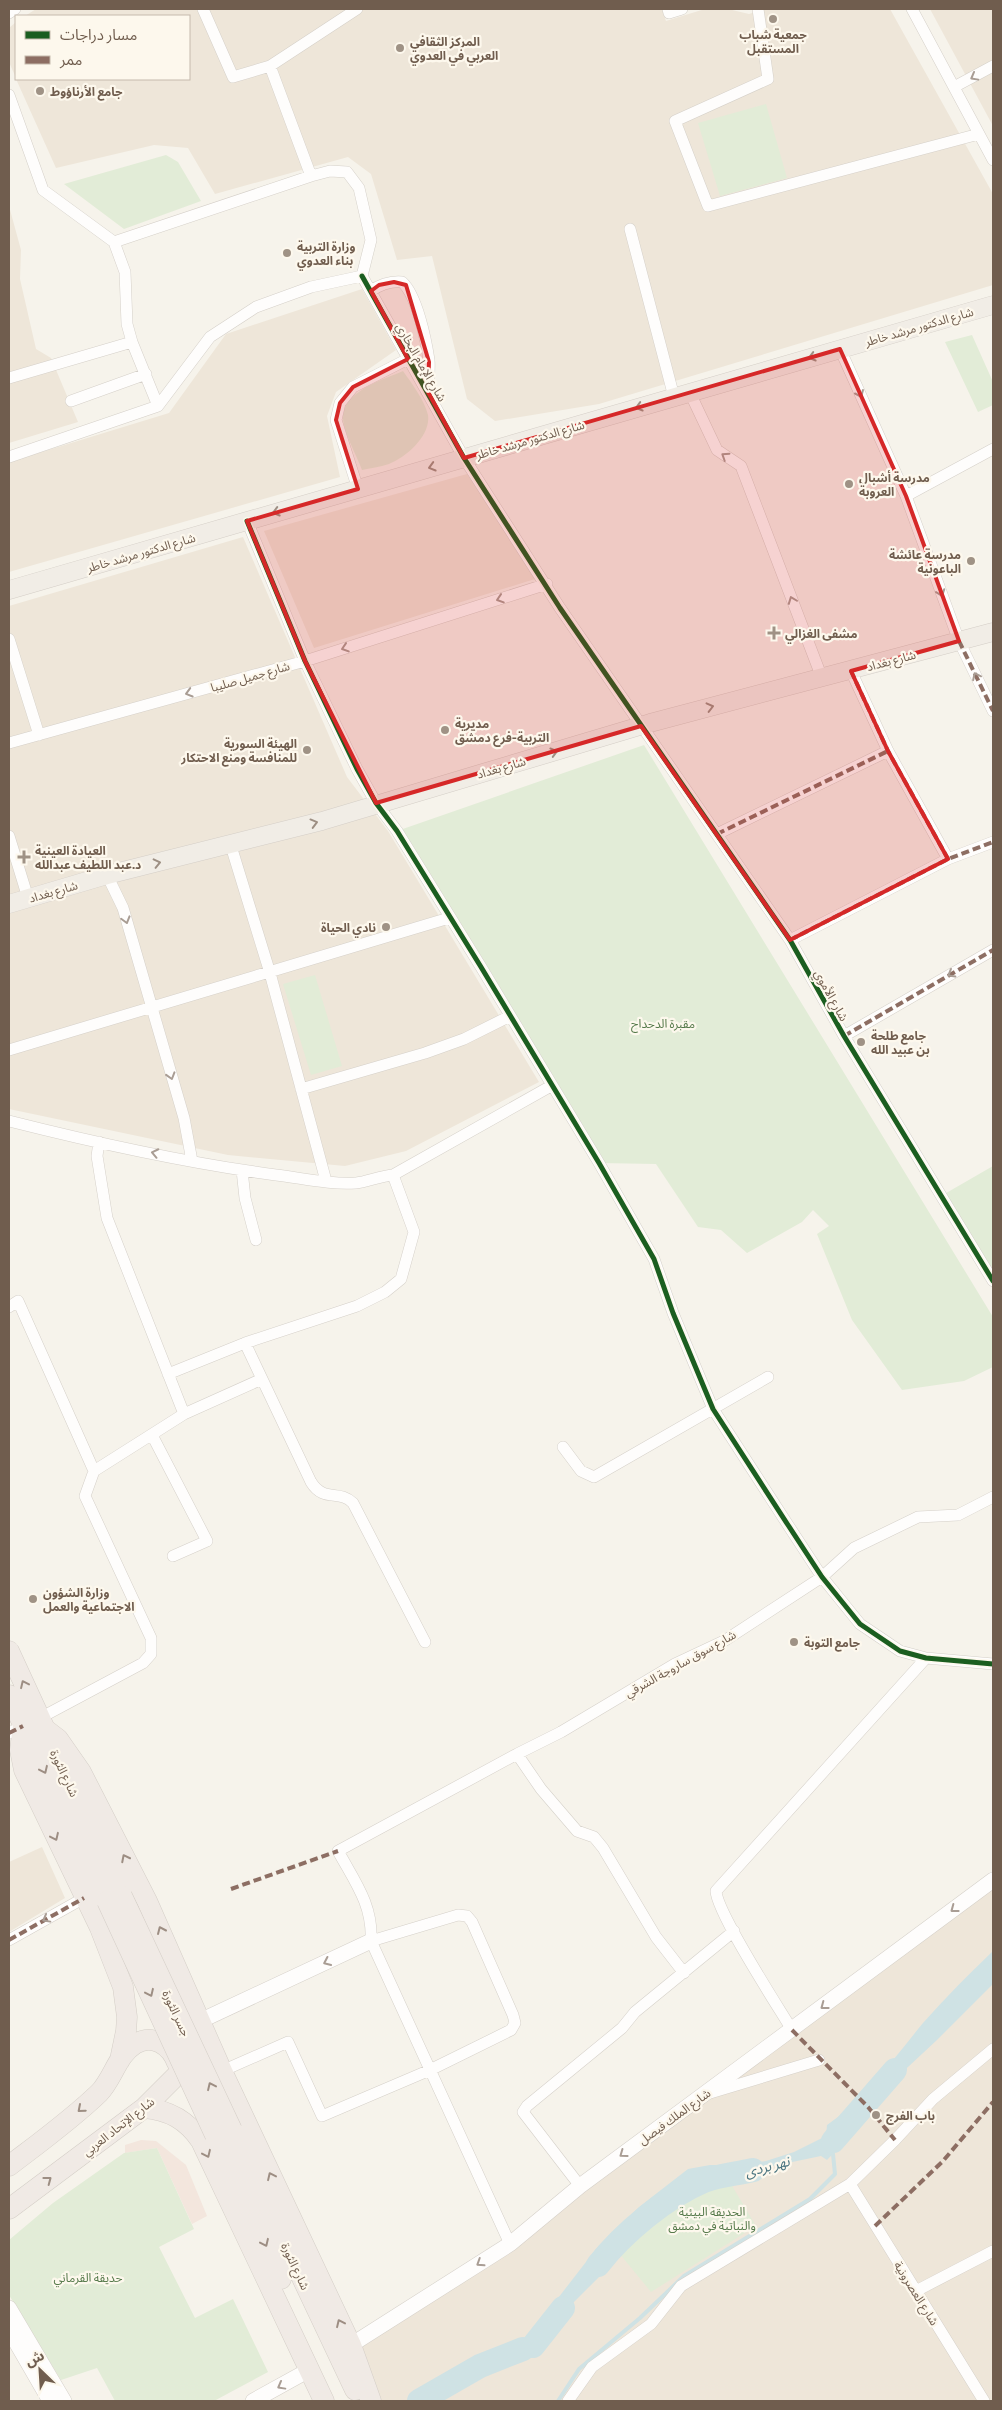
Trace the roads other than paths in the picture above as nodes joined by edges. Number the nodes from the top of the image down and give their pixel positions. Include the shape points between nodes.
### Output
1 (15, 9) edge
2 (203, 9) edge
3 (357, 9) edge
4 (668, 9) edge
5 (682, 9) edge
6 (758, 9) edge
7 (912, 9) edge
8 (9, 13) edge
9 (270, 66) junction
10 (993, 66) edge
11 (954, 88) junction
12 (9, 95) edge
13 (979, 134) junction
14 (993, 160) edge
15 (312, 176) junction
16 (630, 229) dead end
17 (114, 242) junction
18 (362, 276) junction
19 (371, 291) junction
20 (993, 305) edge
21 (132, 342) junction
22 (840, 349) junction
23 (408, 359) junction
24 (146, 374) junction
25 (9, 378) edge
26 (428, 392) junction
27 (682, 395) junction
28 (71, 401) dead end
29 (158, 406) junction
30 (993, 450) edge
31 (9, 457) edge
32 (464, 458) junction
33 (358, 489) junction
34 (906, 496) junction
35 (247, 521) junction
36 (547, 584) junction
37 (9, 590) edge
38 (993, 632) edge
39 (9, 639) edge
40 (959, 642) junction
41 (305, 661) junction
42 (851, 671) junction
43 (822, 678) junction
44 (993, 711) edge
45 (641, 726) junction
46 (39, 735) junction
47 (9, 743) edge
48 (888, 751) junction
49 (376, 803) junction
50 (717, 834) junction
51 (9, 836) edge
52 (993, 842) edge
53 (231, 846) junction
54 (948, 859) junction
55 (107, 875) junction
56 (28, 898) junction
57 (9, 904) edge
58 (449, 918) junction
59 (790, 940) junction
60 (993, 950) edge
61 (270, 973) junction
62 (150, 1006) junction
63 (510, 1016) junction
64 (844, 1036) junction
65 (9, 1050) edge
66 (551, 1086) junction
67 (301, 1089) junction
68 (9, 1122) edge
69 (99, 1142) junction
70 (192, 1161) junction
71 (242, 1170) junction
72 (393, 1175) junction
73 (326, 1181) junction
74 (256, 1240) dead end
75 (993, 1282) edge
76 (9, 1307) edge
77 (245, 1342) junction
78 (168, 1374) junction
79 (768, 1377) dead end
80 (262, 1379) junction
81 (713, 1409) junction
82 (184, 1414) junction
83 (152, 1435) junction
84 (564, 1447) dead end
85 (94, 1470) junction
86 (993, 1497) edge
87 (173, 1556) dead end
88 (822, 1577) junction
89 (426, 1642) dead end
90 (9, 1651) edge
91 (926, 1658) junction
92 (993, 1664) edge
93 (9, 1694) edge
94 (29, 1726) edge
95 (517, 1754) junction
96 (993, 1880) edge
97 (84, 1898) junction
98 (114, 1898) joint
99 (147, 1901) junction
100 (100, 1928) junction
101 (734, 1931) junction
102 (9, 1940) edge
103 (371, 1941) junction
104 (173, 1960) junction
105 (684, 1973) junction
106 (123, 1987) junction
107 (200, 2021) junction
108 (792, 2030) junction
109 (993, 2049) edge
110 (120, 2060) junction
111 (819, 2060) dead end
112 (430, 2070) junction
113 (222, 2071) junction
114 (177, 2075) junction
115 (704, 2094) junction
116 (144, 2108) junction
117 (222, 2129) junction
118 (9, 2166) edge
119 (850, 2184) junction
120 (580, 2186) junction
121 (9, 2209) edge
122 (510, 2244) junction
123 (993, 2250) edge
124 (916, 2291) junction
125 (9, 2308) edge
126 (9, 2330) edge
127 (350, 2346) junction
128 (37, 2368) junction
129 (309, 2370) junction
130 (50, 2401) edge
131 (64, 2401) edge
132 (253, 2401) edge
133 (324, 2401) edge
134 (337, 2401) edge
135 (360, 2401) edge
136 (371, 2401) edge
137 (568, 2401) edge
138 (984, 2401) edge

1 - 8 street
2 - 9 street via 233,76
3 - 9 street
4 - 5 street via 669,13
6 - 13 street via 768,79 675,120 708,206
7 - 11 street
9 - 15 street
10 -> 11 street
11 - 13 street
12 - 17 street via 43,190
13 - 14 street
15 - 17 street
15 - 18 street via 330,171 347,172 359,188 371,240
16 - 27 street
17 - 21 street via 125,272
18 - 19 street, شارع الإمام البخاري
18 - 29 street via 311,287 256,307 210,337
19 - 23 street, شارع الإمام البخاري
19 - 26 street via 379,285 394,282 406,285 414,302 429,362
20 - 22 main road, شارع الدكتور مرشد خاطر
21 - 24 street
21 - 25 street
22 -> 27 main road, شارع الدكتور مرشد خاطر
22 -> 34 street
23 - 26 street, شارع الإمام البخاري
23 - 33 street via 353,387 340,403 336,420
24 - 28 street
24 - 29 street
26 - 32 street, شارع الإمام البخاري
27 -> 32 main road, شارع الدكتور مرشد خاطر
43 -> 27 street via 741,466 717,450
29 - 31 street
30 - 34 street
32 -> 33 main road, شارع الدكتور مرشد خاطر
32 - 36 street, شارع الإمام البخاري
33 -> 35 main road, شارع الدكتور مرشد خاطر
34 -> 40 street
35 - 37 main road, شارع الدكتور مرشد خاطر
35 - 41 street
36 -> 41 street, شارع جميل صليبا
36 - 45 street, شارع الأموي
38 - 40 main road, شارع بغداد
39 - 46 street
40 - 42 main road, شارع بغداد
44 -> 40 street
41 -> 46 street, شارع جميل صليبا
41 - 49 street
42 - 43 main road, شارع بغداد
42 - 48 street
45 -> 43 main road, شارع بغداد
49 -> 45 main road, شارع بغداد
45 - 50 street, شارع الأموي
46 - 47 street, شارع جميل صليبا
48 - 50 street
48 - 54 street
53 -> 49 main road, شارع بغداد
49 - 58 street via 397,831
50 - 59 street, شارع الأموي
51 - 56 street
52 - 54 street
55 -> 53 main road, شارع بغداد
53 - 61 street
54 - 59 street
55 - 56 main road, شارع بغداد
55 -> 62 street via 123,908
56 - 57 main road, شارع بغداد
58 - 61 street
58 - 63 street
59 - 64 street, شارع الأموي
60 -> 64 street
61 - 62 street
61 - 67 street
62 - 65 street
62 -> 70 street via 184,1118
63 - 66 street
63 - 67 street via 464,1039 425,1053
64 - 75 street, شارع الأموي
66 - 72 street
66 - 81 street via 654,1259 672,1313
67 - 73 street
68 - 69 street
70 -> 69 street
69 - 78 street via 97,1156 107,1218
70 - 71 street
71 - 73 street
71 - 74 street via 245,1198
72 - 73 street via 356,1183
72 - 77 street via 414,1232 401,1279 385,1292 357,1306
76 - 85 street via 18,1301
77 - 78 street
77 - 80 street
78 - 82 street
79 - 81 street
80 - 82 street
80 - 89 street via 311,1482 326,1496 346,1497 353,1503
81 - 84 street via 594,1477 581,1471
81 - 88 street
82 - 83 street
83 - 85 street
83 - 87 street via 207,1541
85 - 94 street via 85,1496 151,1638 152,1649 143,1663
86 - 88 street, شارع سوق ساروجة الشرقي via 958,1516 918,1516 854,1548
88 - 91 street via 860,1624 900,1651
88 - 95 street, شارع سوق ساروجة الشرقي via 724,1641 675,1664 561,1732
94 -> 90 highway, شارع الثورة
91 - 92 street
91 - 101 street via 716,1891
93 - 94 highway, شارع الثورة
94 -> 97 highway via 20,1750 22,1765
94 - 98 highway, شارع الثورة
99 -> 94 highway via 81,1772 62,1744
95 - 103 street, شارع سوق ساروجة الشرقي via 338,1851 370,1911
95 - 105 street via 540,1789 578,1831 594,1837 603,1848 656,1936
96 -> 108 street, شارع الملك فيصل
97 - 100 highway
97 -> 102 street
98 - 117 highway, جسر الثورة, bridge
99 - 100 highway via 140,1917 126,1928
104 -> 99 highway
100 - 106 highway
101 - 105 street
101 - 108 street
103 -> 107 street
103 - 112 street
103 - 112 street via 458,1915 467,1916 472,1922 515,2023 511,2030
104 - 106 highway via 158,1960 144,1965
104 - 107 highway
105 - 120 street via 526,2106 523,2112
106 - 110 highway via 127,2016
107 - 113 highway
107 - 114 highway, شارع الإتحاد العربي via 198,2037
108 - 115 street, شارع الملك فيصل
109 - 119 street via 933,2099
110 - 114 highway via 136,2044 146,2040 157,2041 174,2054 178,2064
110 -> 118 highway via 99,2093
111 - 115 street
112 - 113 street via 322,2116 288,2042
112 - 122 street
113 - 117 highway
114 - 116 highway, شارع الإتحاد العربي
115 -> 120 street, شارع الملك فيصل
116 - 117 highway via 167,2112 187,2124
121 -> 116 highway, شارع الإتحاد العربي
127 -> 117 highway
117 -> 129 highway
117 -> 134 highway, شارع الثورة
117 - 135 highway, شارع الثورة
119 - 124 street, شارع العصرونية
119 - 137 street via 681,2286 651,2324 592,2367
120 - 122 street, شارع الملك فيصل
122 -> 127 street, شارع الملك فيصل
123 - 124 street
124 - 138 street, شارع العصرونية
125 - 128 street
126 - 128 street
127 - 136 highway
128 - 130 street
128 - 131 street
129 -> 132 street
129 - 133 highway

